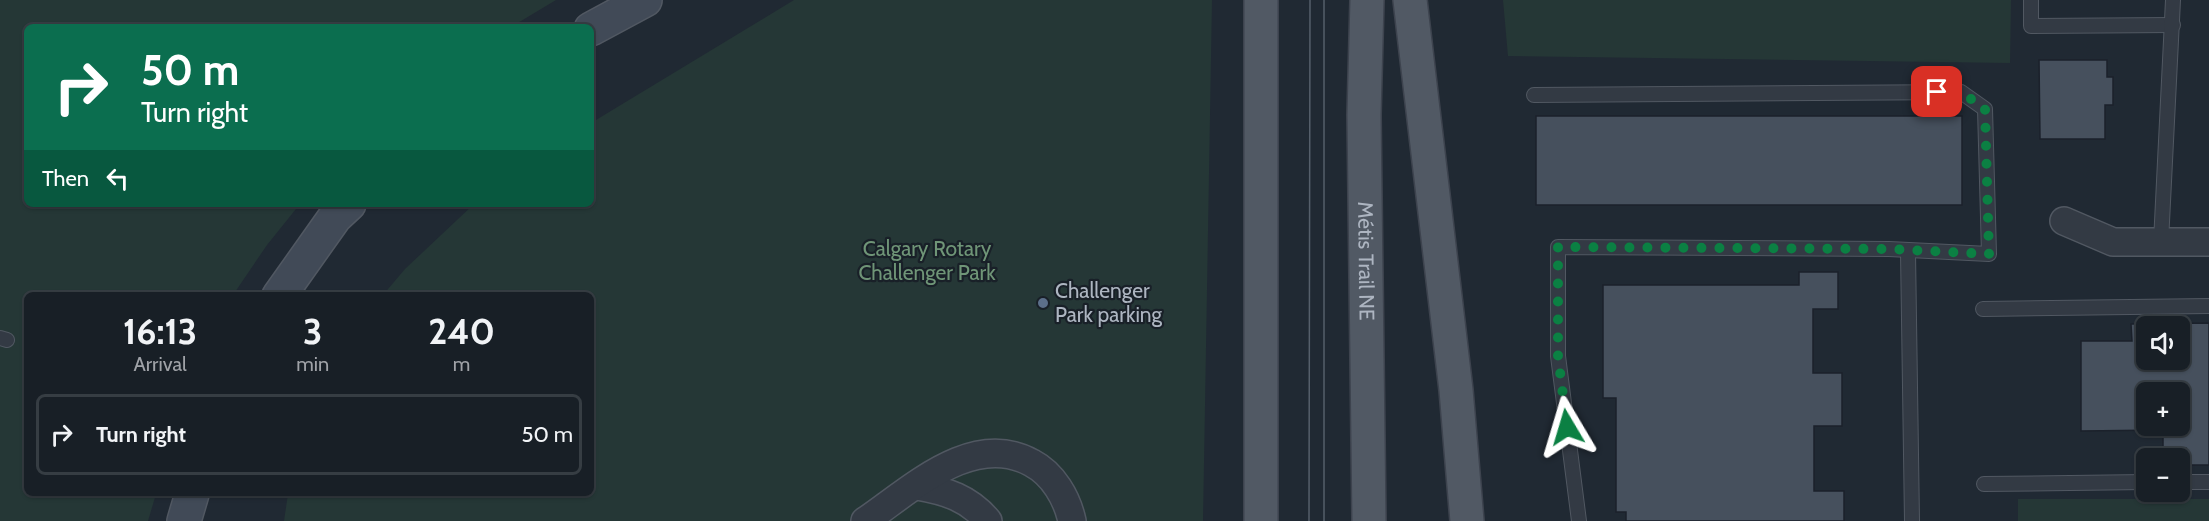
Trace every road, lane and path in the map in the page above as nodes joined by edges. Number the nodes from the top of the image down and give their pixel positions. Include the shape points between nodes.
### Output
1 (645, 0) edge
2 (1261, 0) edge
3 (1367, 0) edge
4 (1410, 0) edge
5 (2031, 0) edge
6 (2173, 0) edge
7 (2173, 26) junction
8 (594, 27) edge
9 (1534, 95) dead end
10 (346, 207) edge
11 (2064, 221) dead end
12 (2161, 242) junction
13 (2209, 242) edge
14 (1908, 252) junction
15 (282, 292) edge
16 (2209, 306) edge
17 (1983, 309) dead end
18 (1259, 405) junction
19 (2136, 482) edge
20 (2190, 482) edge
21 (2209, 482) edge
22 (1984, 484) dead end
23 (917, 486) junction
24 (191, 496) edge
25 (184, 521) edge
26 (865, 521) edge
27 (988, 521) edge
28 (1072, 521) edge
29 (1248, 521) edge
30 (1261, 521) edge
31 (1369, 521) edge
32 (1467, 521) edge
33 (1579, 521) edge
34 (1912, 521) edge

1 - 8 street
2 - 18 main road
3 - 31 main road, Métis Trail NE via 1364,115
4 - 32 main road via 1456,390
5 - 7 lane via 2031,26
6 - 7 lane
7 - 12 lane
9 - 14 lane via 1961,92 1985,109 1989,254
10 - 15 street
11 - 12 street via 2113,242
12 - 13 street
14 - 33 lane via 1558,247 1558,356
14 - 34 lane
16 - 17 lane
18 - 29 main road
18 - 30 main road
19 - 22 lane
20 - 21 lane
23 - 26 street
23 - 27 street via 958,496 973,504
23 - 28 street via 960,460 982,452 1018,455 1040,467 1055,483
24 - 25 street

